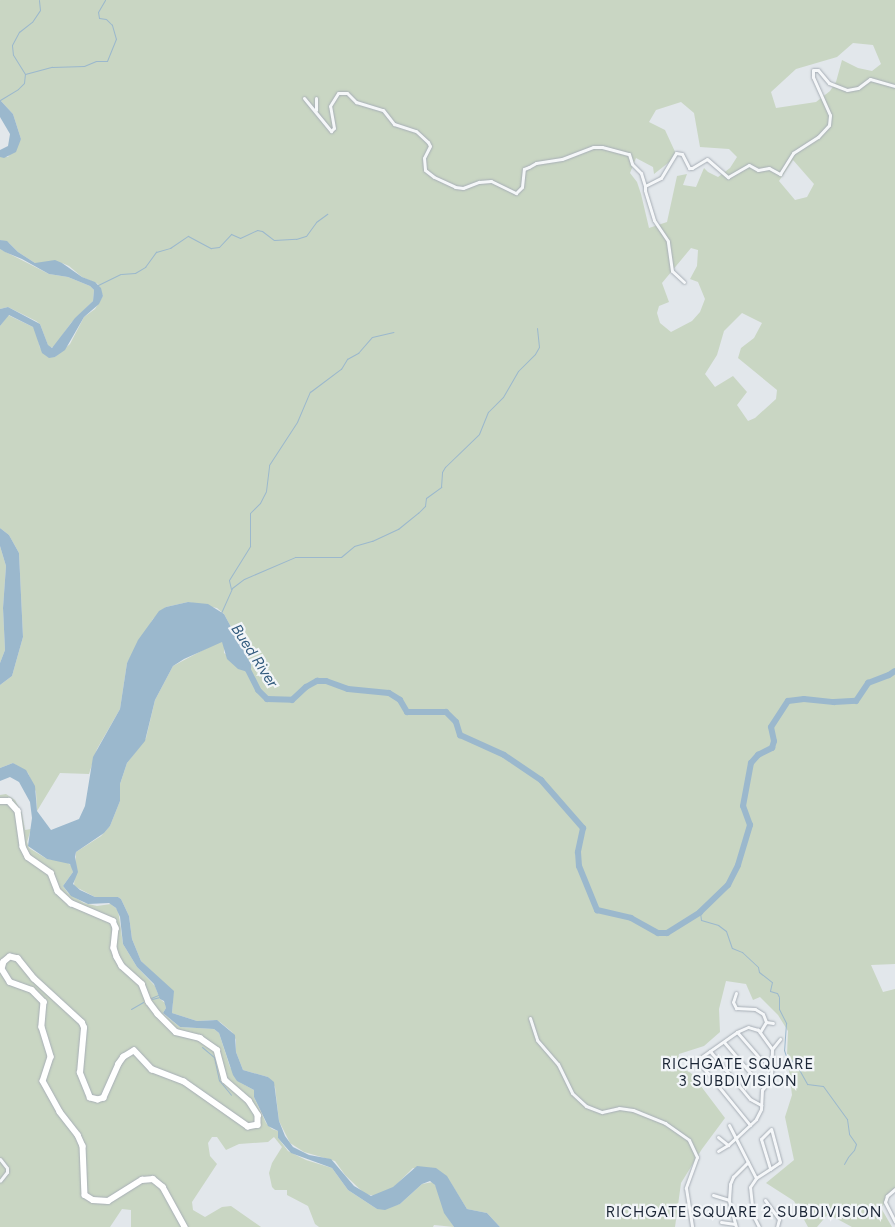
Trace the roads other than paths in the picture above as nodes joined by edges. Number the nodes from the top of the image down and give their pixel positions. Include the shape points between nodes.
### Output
1 (895, 86) edge
2 (304, 98) dead end
3 (316, 98) dead end
4 (317, 112) junction
5 (645, 186) junction
6 (684, 282) dead end
7 (0, 801) edge
8 (736, 993) dead end
9 (530, 1018) dead end
10 (766, 1022) junction
11 (773, 1023) dead end
12 (737, 1032) junction
13 (760, 1032) junction
14 (780, 1039) dead end
15 (724, 1042) junction
16 (772, 1049) junction
17 (710, 1051) junction
18 (771, 1065) junction
19 (766, 1086) junction
20 (761, 1105) junction
21 (729, 1125) dead end
22 (750, 1125) junction
23 (718, 1137) dead end
24 (737, 1137) junction
25 (728, 1145) junction
26 (718, 1151) dead end
27 (0, 1159) edge
28 (748, 1162) junction
29 (770, 1169) junction
30 (756, 1178) junction
31 (0, 1181) edge
32 (895, 1189) edge
33 (713, 1195) dead end
34 (729, 1200) junction
35 (765, 1200) dead end
36 (721, 1222) dead end
37 (895, 1222) edge
38 (735, 1226) edge
39 (186, 1227) edge
40 (692, 1227) edge
41 (759, 1227) edge
42 (777, 1227) edge

1 - 5 street via 870,79 854,90 841,89 814,69 813,77 830,115 829,125 818,137 793,153 780,174 749,165 728,177 708,159 689,168 678,152 660,179
2 - 4 street
3 - 4 street
4 - 5 street via 331,131 334,128 330,106 338,93 347,93 356,102 383,110 394,124 416,131 428,142 425,170 455,187 491,181 516,193 522,187 524,170 536,163 562,159 602,146 628,154 641,173
5 - 6 street via 654,220 668,241 672,271
7 - 39 highway via 9,801 16,807 26,855 51,873 63,897 78,908 113,921 115,954 122,966 142,984 148,1000 176,1032 200,1038 217,1050 225,1080 249,1101 256,1112 259,1122 256,1127 248,1128 184,1082 152,1070 134,1051 119,1064 104,1098 90,1098 80,1073 82,1023 34,979 18,959 10,957 4,962 4,974 10,982 32,990 44,1002 42,1027 51,1057 42,1081 83,1146 85,1195 93,1200 108,1201 142,1180 152,1179 162,1187
8 - 10 street via 733,1002 736,1008 758,1010
9 - 40 street via 537,1040 558,1064 572,1093 586,1106 602,1112 619,1108 633,1110 665,1123 689,1140 697,1157 686,1188
10 - 11 street
10 - 13 street
12 - 13 street via 748,1026
12 - 15 street
12 - 18 street via 764,1062
13 - 16 street
14 - 16 street
15 - 17 street
15 - 19 street via 758,1082
16 - 18 street
17 - 20 street via 750,1099
17 - 22 street via 697,1060
18 - 19 street
19 - 20 street via 761,1093
20 - 22 street
21 - 24 street
22 - 24 street
23 - 25 street
24 - 25 street
24 - 28 street
25 - 26 street
27 - 31 street via 7,1168
28 - 30 street
28 - 34 street via 732,1177
29 - 29 street via 761,1139 771,1129 780,1160
29 - 30 street
30 - 41 street via 750,1191 753,1215
32 - 37 street via 885,1202
33 - 34 street
34 - 38 street
35 - 42 street via 779,1218
36 - 38 street

